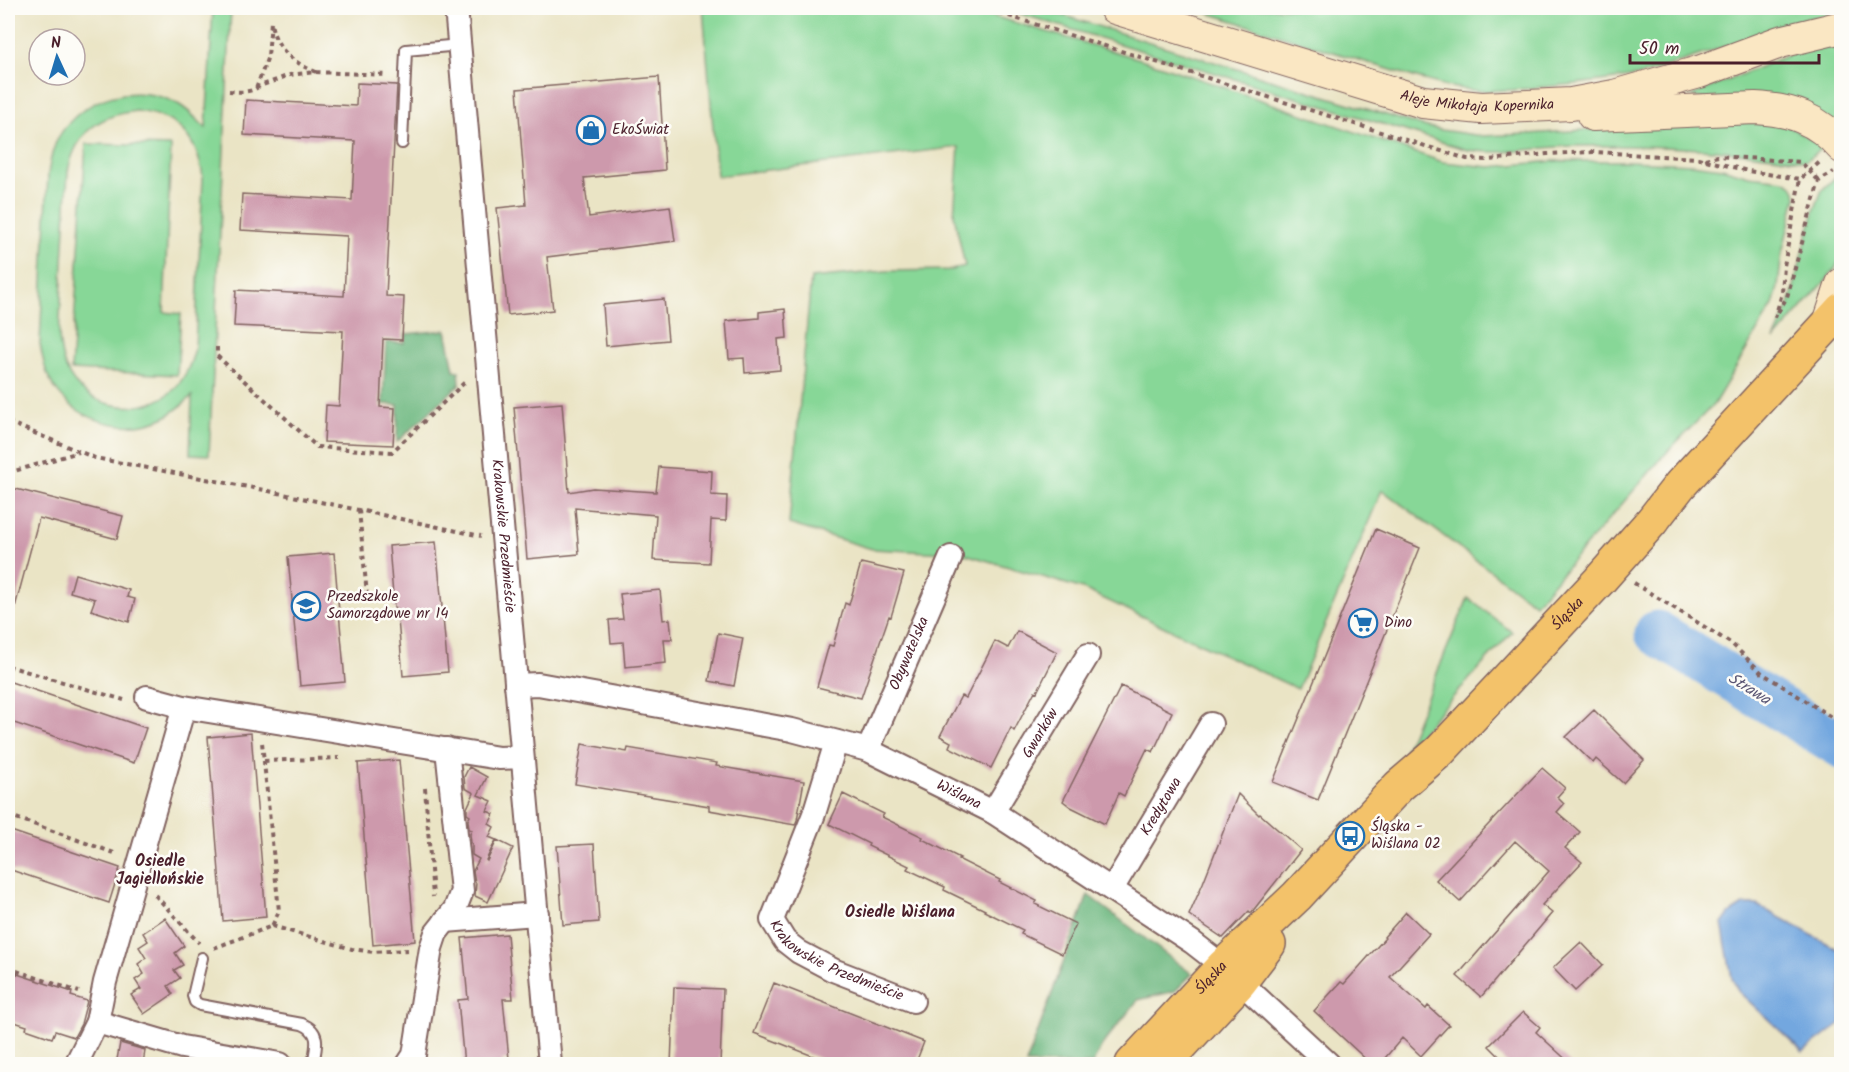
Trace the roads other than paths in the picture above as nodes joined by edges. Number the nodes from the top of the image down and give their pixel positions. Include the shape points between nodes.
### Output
1 (456, 8) edge
2 (1115, 8) edge
3 (1842, 27) edge
4 (460, 45) junction
5 (1423, 102) junction
6 (402, 143) dead end
7 (1841, 153) edge
8 (1842, 284) edge
9 (1837, 312) edge
10 (951, 556) dead end
11 (1088, 655) dead end
12 (516, 685) junction
13 (137, 699) road end
14 (184, 706) junction
15 (1210, 724) dead end
16 (836, 742) junction
17 (447, 749) junction
18 (868, 750) junction
19 (522, 757) junction
20 (993, 812) junction
21 (1112, 889) junction
22 (537, 914) junction
23 (437, 934) junction
24 (202, 958) dead end
25 (1232, 974) junction
26 (913, 1001) dead end
27 (97, 1022) junction
28 (76, 1065) edge
29 (279, 1065) edge
30 (314, 1065) edge
31 (408, 1065) edge
32 (550, 1065) edge
33 (1132, 1065) edge
34 (1164, 1065) edge
35 (1329, 1065) edge

1 - 4 street, Krakowskie Przedmieście
2 - 5 main road, Aleje Mikołaja Kopernika
3 - 5 main road, Aleje Mikołaja Kopernika via 1780,42 1699,72 1571,104 1481,108
4 - 6 lane via 406,50
4 - 12 street, Krakowskie Przedmieście
5 - 7 main road via 1470,116 1504,118 1705,109 1782,110 1831,135
8 - 9 main road
9 - 25 main road, Śląska via 1680,485 1599,582 1440,751 1399,786 1297,896
10 - 18 street, Obywatelska
11 - 20 street, Gwarków
12 - 16 street, Wiślana via 538,684 792,730
12 - 19 street, Krakowskie Przedmieście
13 - 14 street
14 - 17 street
14 - 27 street via 137,867 94,984
15 - 21 street, Kredytowa
16 - 18 street, Wiślana
16 - 26 street, Krakowskie Przedmieście via 814,814 772,920 785,941 799,952 833,970
17 - 19 street via 499,758
17 - 23 street via 462,891
18 - 20 street, Wiślana
19 - 22 street, Krakowskie Przedmieście
20 - 21 street, Wiślana
21 - 25 street, Wiślana
22 - 23 street
22 - 32 street, Krakowskie Przedmieście
23 - 31 street via 414,1055
24 - 30 lane via 195,1002 306,1025 316,1036
25 - 33 main road, Śląska
25 - 34 main road, Śląska
25 - 35 street, Wiślana
27 - 28 street
27 - 29 street via 182,1047

